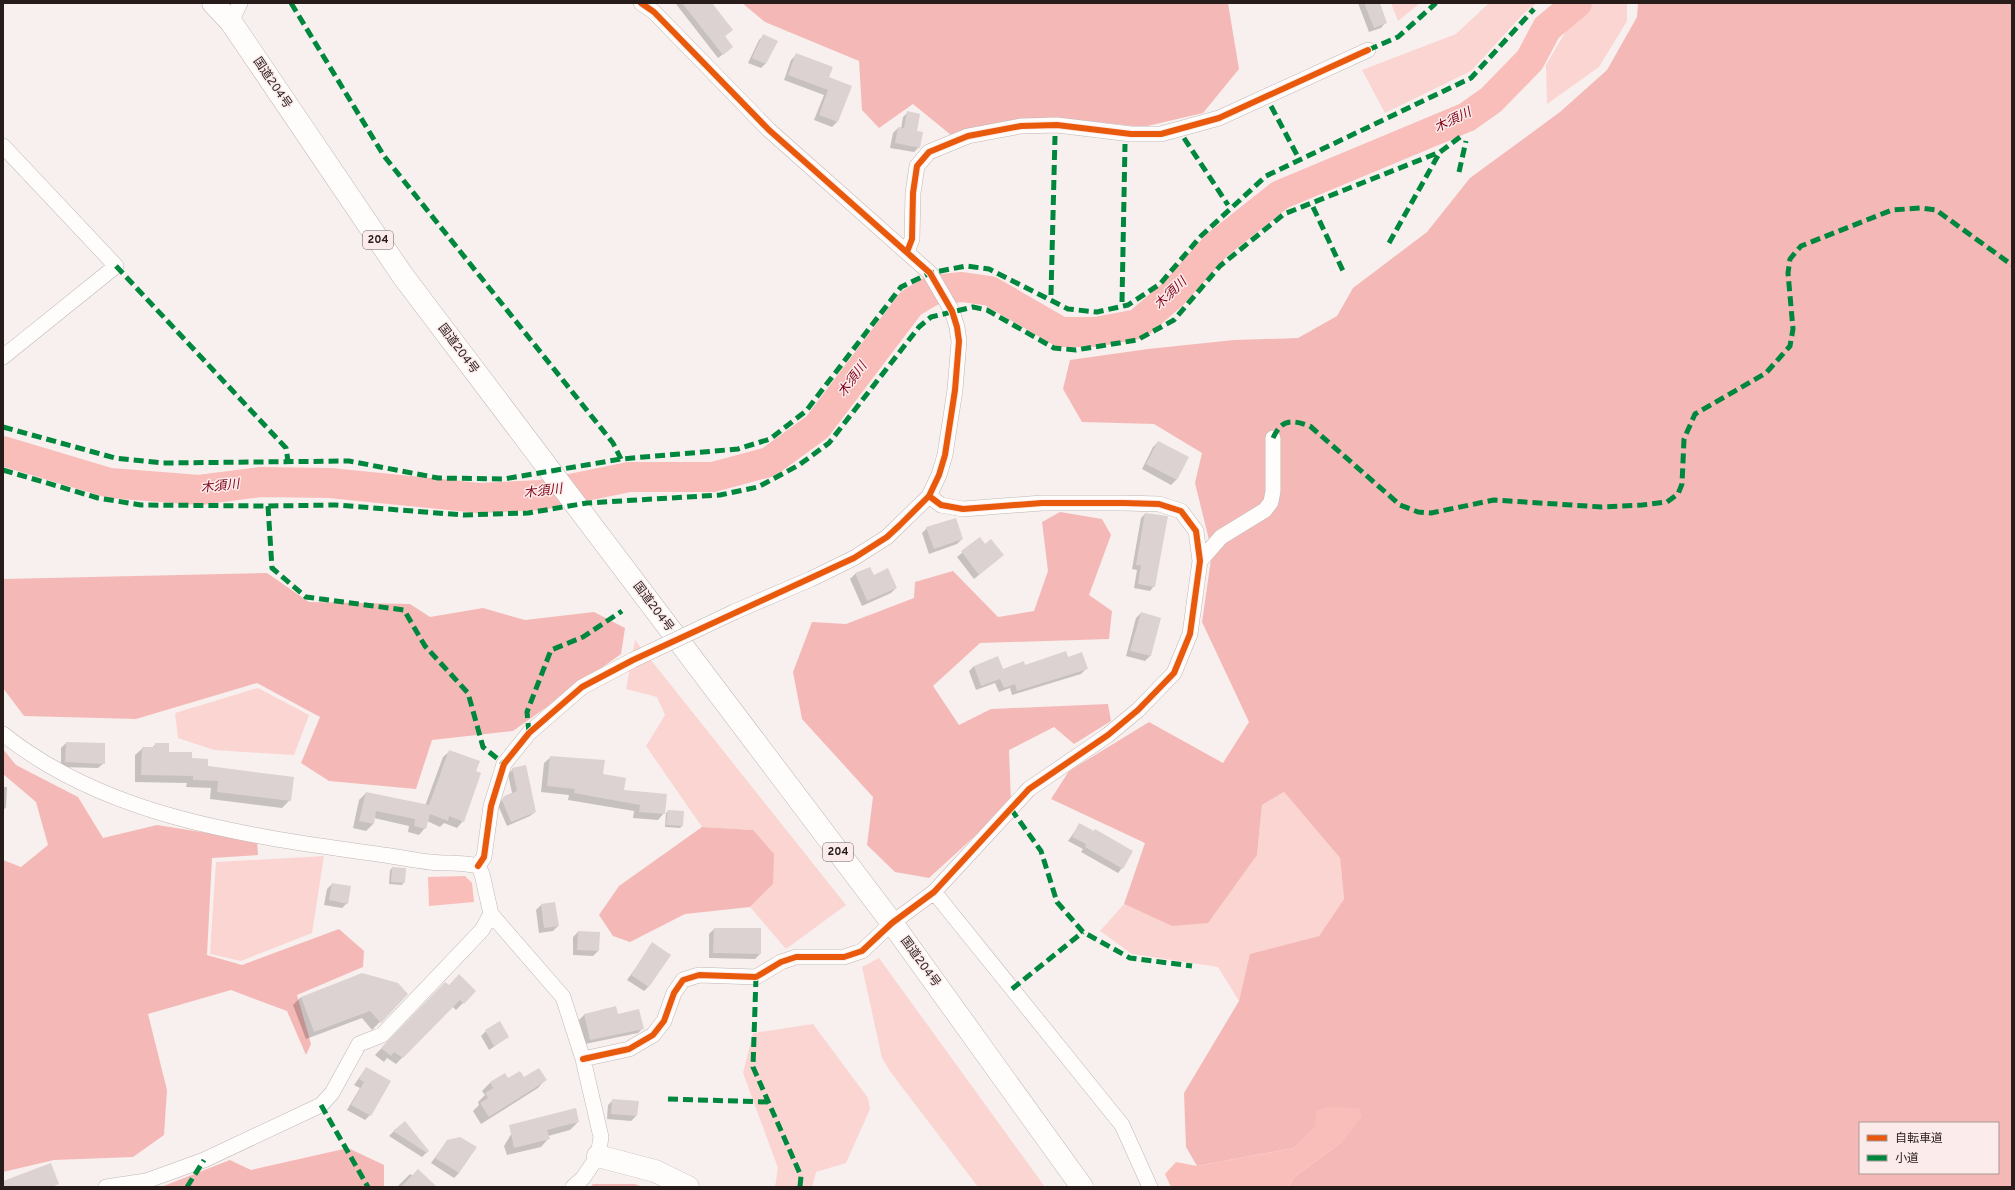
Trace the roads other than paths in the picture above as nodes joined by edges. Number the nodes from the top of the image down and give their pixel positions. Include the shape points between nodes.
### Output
1 (213, 3) edge
2 (641, 3) edge
3 (235, 13) edge
4 (1368, 50) dead end
5 (3, 146) edge
6 (907, 252) junction
7 (3, 357) edge
8 (1272, 438) dead end
9 (929, 496) junction
10 (1200, 561) junction
11 (3, 734) edge
12 (478, 866) junction
13 (934, 892) junction
14 (492, 914) junction
15 (892, 924) junction
16 (584, 1059) junction
17 (598, 1156) junction
18 (106, 1187) edge
19 (574, 1187) edge
20 (688, 1187) edge
21 (1082, 1187) edge
22 (1150, 1187) edge

1 - 3 main road, 国道204号
2 - 6 street via 654,12 769,130
3 - 15 main road, 国道204号 / 204 via 403,276
4 - 6 street via 1219,118 1161,134 1131,134 1057,125 1021,126 968,136 929,152 917,166 913,193 912,239
5 - 7 street via 116,266
6 - 9 street via 930,273 952,311 959,341 955,390 945,455
8 - 10 street via 1271,502 1265,510 1221,537
9 - 10 street via 941,505 963,509 1042,503 1159,504 1181,511 1196,530
9 - 12 street, bridge via 887,537 854,558 734,612 582,687 529,732 504,764 491,806 484,857
10 - 13 street via 1190,634 1174,673 1138,710 1108,735 1028,789
11 - 12 street via 28,754 59,772 120,798 209,827 431,862 462,862
12 - 14 street
13 - 15 street
13 - 22 street via 1122,1126
14 - 16 street via 563,997
14 - 18 street via 482,930 382,1035 360,1044 332,1093 321,1105 204,1160 146,1181
15 - 16 street via 862,951 844,957 796,957 781,962 756,977 699,975 683,980 674,993 664,1021 653,1035 629,1049
15 - 21 main road, 国道204号 / 204
16 - 17 street via 601,1137
17 - 19 street
17 - 20 main road via 655,1171

